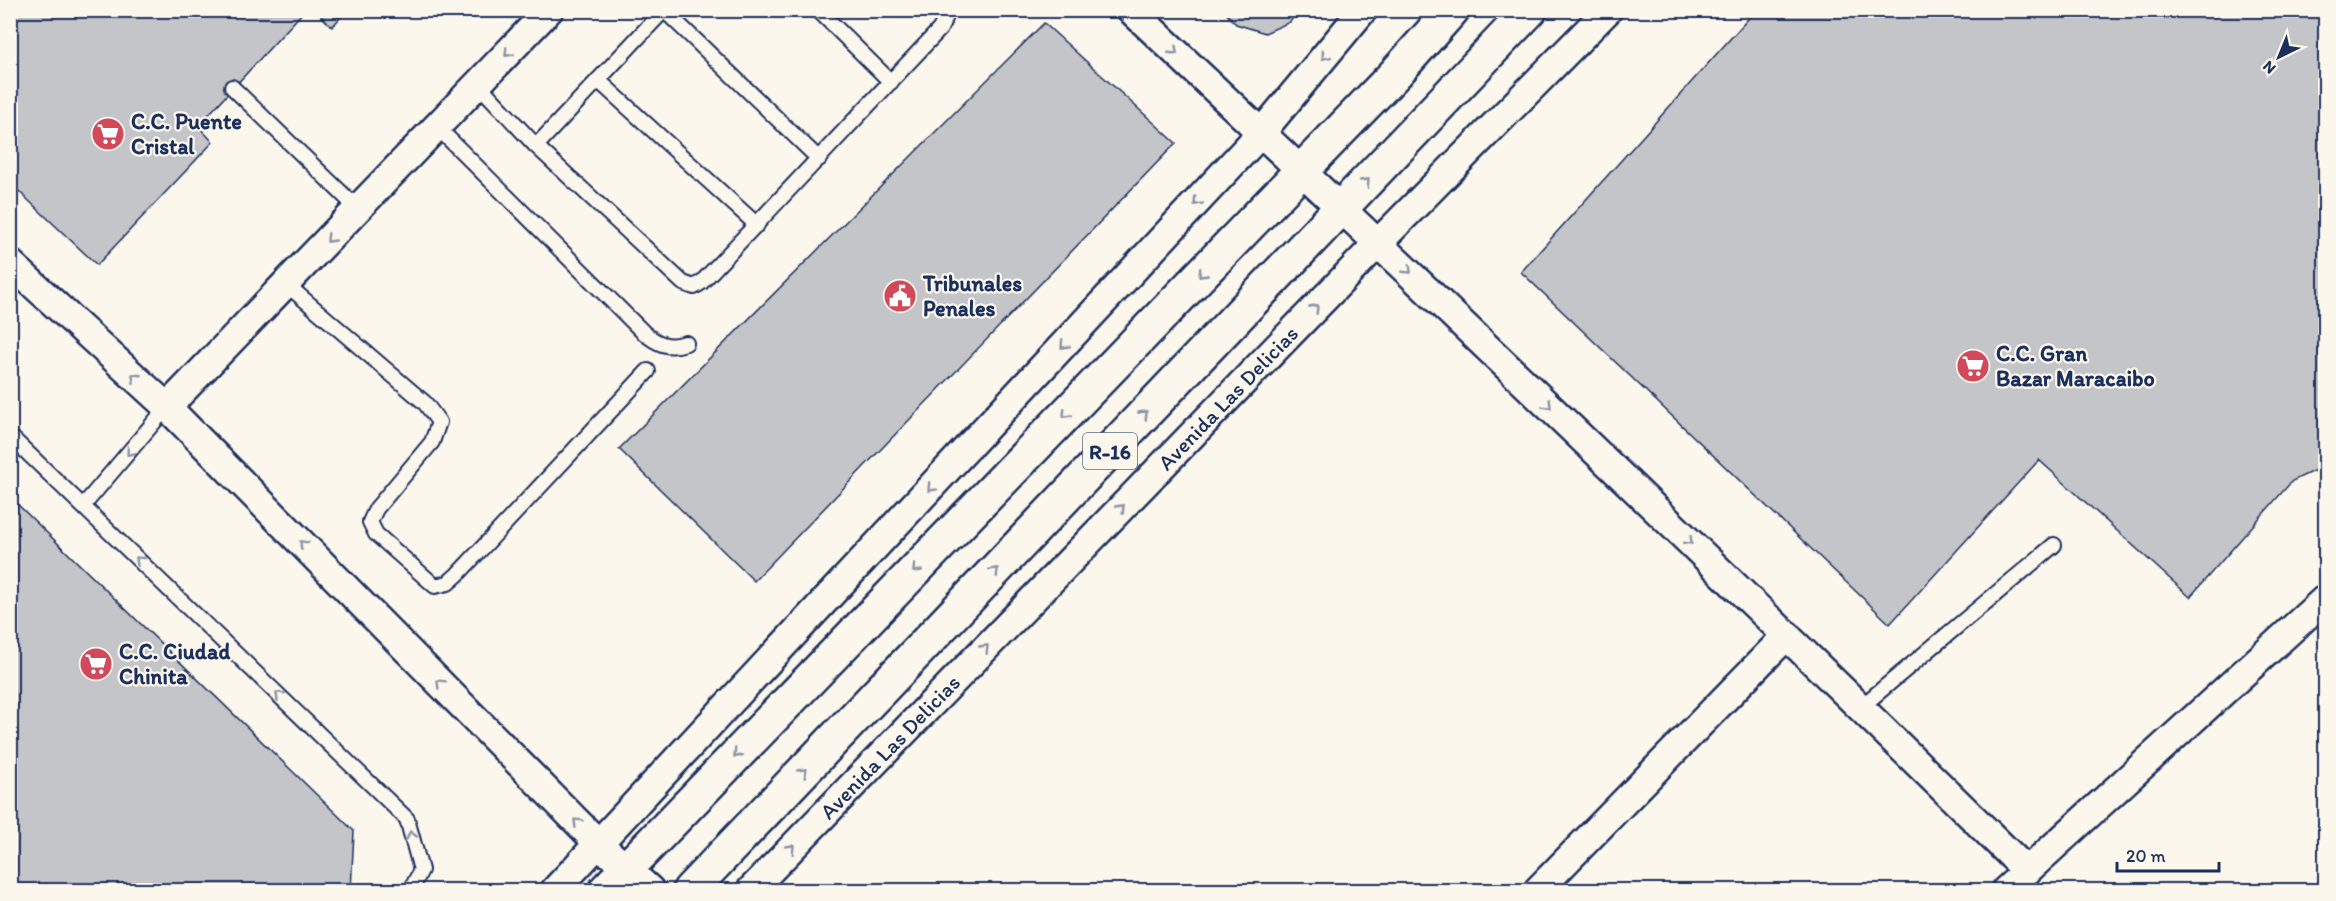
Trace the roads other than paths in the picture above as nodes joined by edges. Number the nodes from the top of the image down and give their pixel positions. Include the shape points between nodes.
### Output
1 (549, 10) edge
2 (664, 10) edge
3 (818, 10) edge
4 (948, 10) edge
5 (1131, 10) edge
6 (1363, 10) edge
7 (1442, 10) edge
8 (1452, 10) edge
9 (1530, 10) edge
10 (1557, 10) edge
11 (1608, 10) edge
12 (1395, 74) junction
13 (598, 80) junction
14 (891, 82) junction
15 (478, 84) junction
16 (232, 87) dead end
17 (1451, 94) junction
18 (437, 128) junction
19 (1261, 133) junction
20 (536, 146) junction
21 (819, 159) junction
22 (1302, 171) junction
23 (1342, 208) junction
24 (358, 209) junction
25 (757, 225) junction
26 (1378, 242) junction
27 (10, 263) edge
28 (286, 284) junction
29 (686, 343) dead end
30 (648, 371) dead end
31 (167, 407) junction
32 (10, 436) edge
33 (83, 507) junction
34 (2054, 545) dead end
35 (2325, 598) edge
36 (1787, 635) junction
37 (1861, 707) junction
38 (599, 844) junction
39 (2027, 871) junction
40 (616, 880) edge
41 (411, 891) edge
42 (555, 891) edge
43 (650, 891) edge
44 (690, 891) edge
45 (751, 891) edge
46 (1538, 891) edge
47 (2006, 891) edge

1 -> 15 street
2 - 13 lane
2 - 21 lane
3 - 14 lane
4 - 14 lane via 940,29
5 -> 19 street
6 -> 19 street
7 - 12 main road
8 - 12 main road, R-16
9 - 17 main road, Avenida Las Delicias / R-16
10 - 17 main road
11 - 26 street, Avenida Las Delicias / R-16
12 - 22 main road, R-16
13 - 20 lane
13 - 25 lane
14 - 21 lane
15 - 18 street
15 - 20 lane
16 - 24 lane
23 -> 17 main road, Avenida Las Delicias / R-16
18 - 24 street
18 - 29 lane via 643,332 656,343 673,347
19 - 22 street
19 -> 38 street
20 - 25 lane via 683,283 694,286 702,282
21 - 25 lane
22 - 23 street
22 -> 40 main road, R-16
23 - 26 street
44 -> 23 main road, Avenida Las Delicias / R-16
24 -> 28 street
26 -> 36 street
45 -> 26 street, Avenida Las Delicias / R-16
31 -> 27 street
28 - 30 lane via 425,403 439,422 432,442 376,509 370,522 376,534 435,586 448,583 457,575
28 - 31 street
31 -> 33 lane
38 -> 31 street
32 - 33 lane
41 -> 33 lane via 421,870 407,819
34 - 37 lane
35 - 39 street
36 - 37 street
36 - 46 street
37 - 39 street
38 - 40 street
38 - 42 street
39 - 47 street
40 - 43 street

